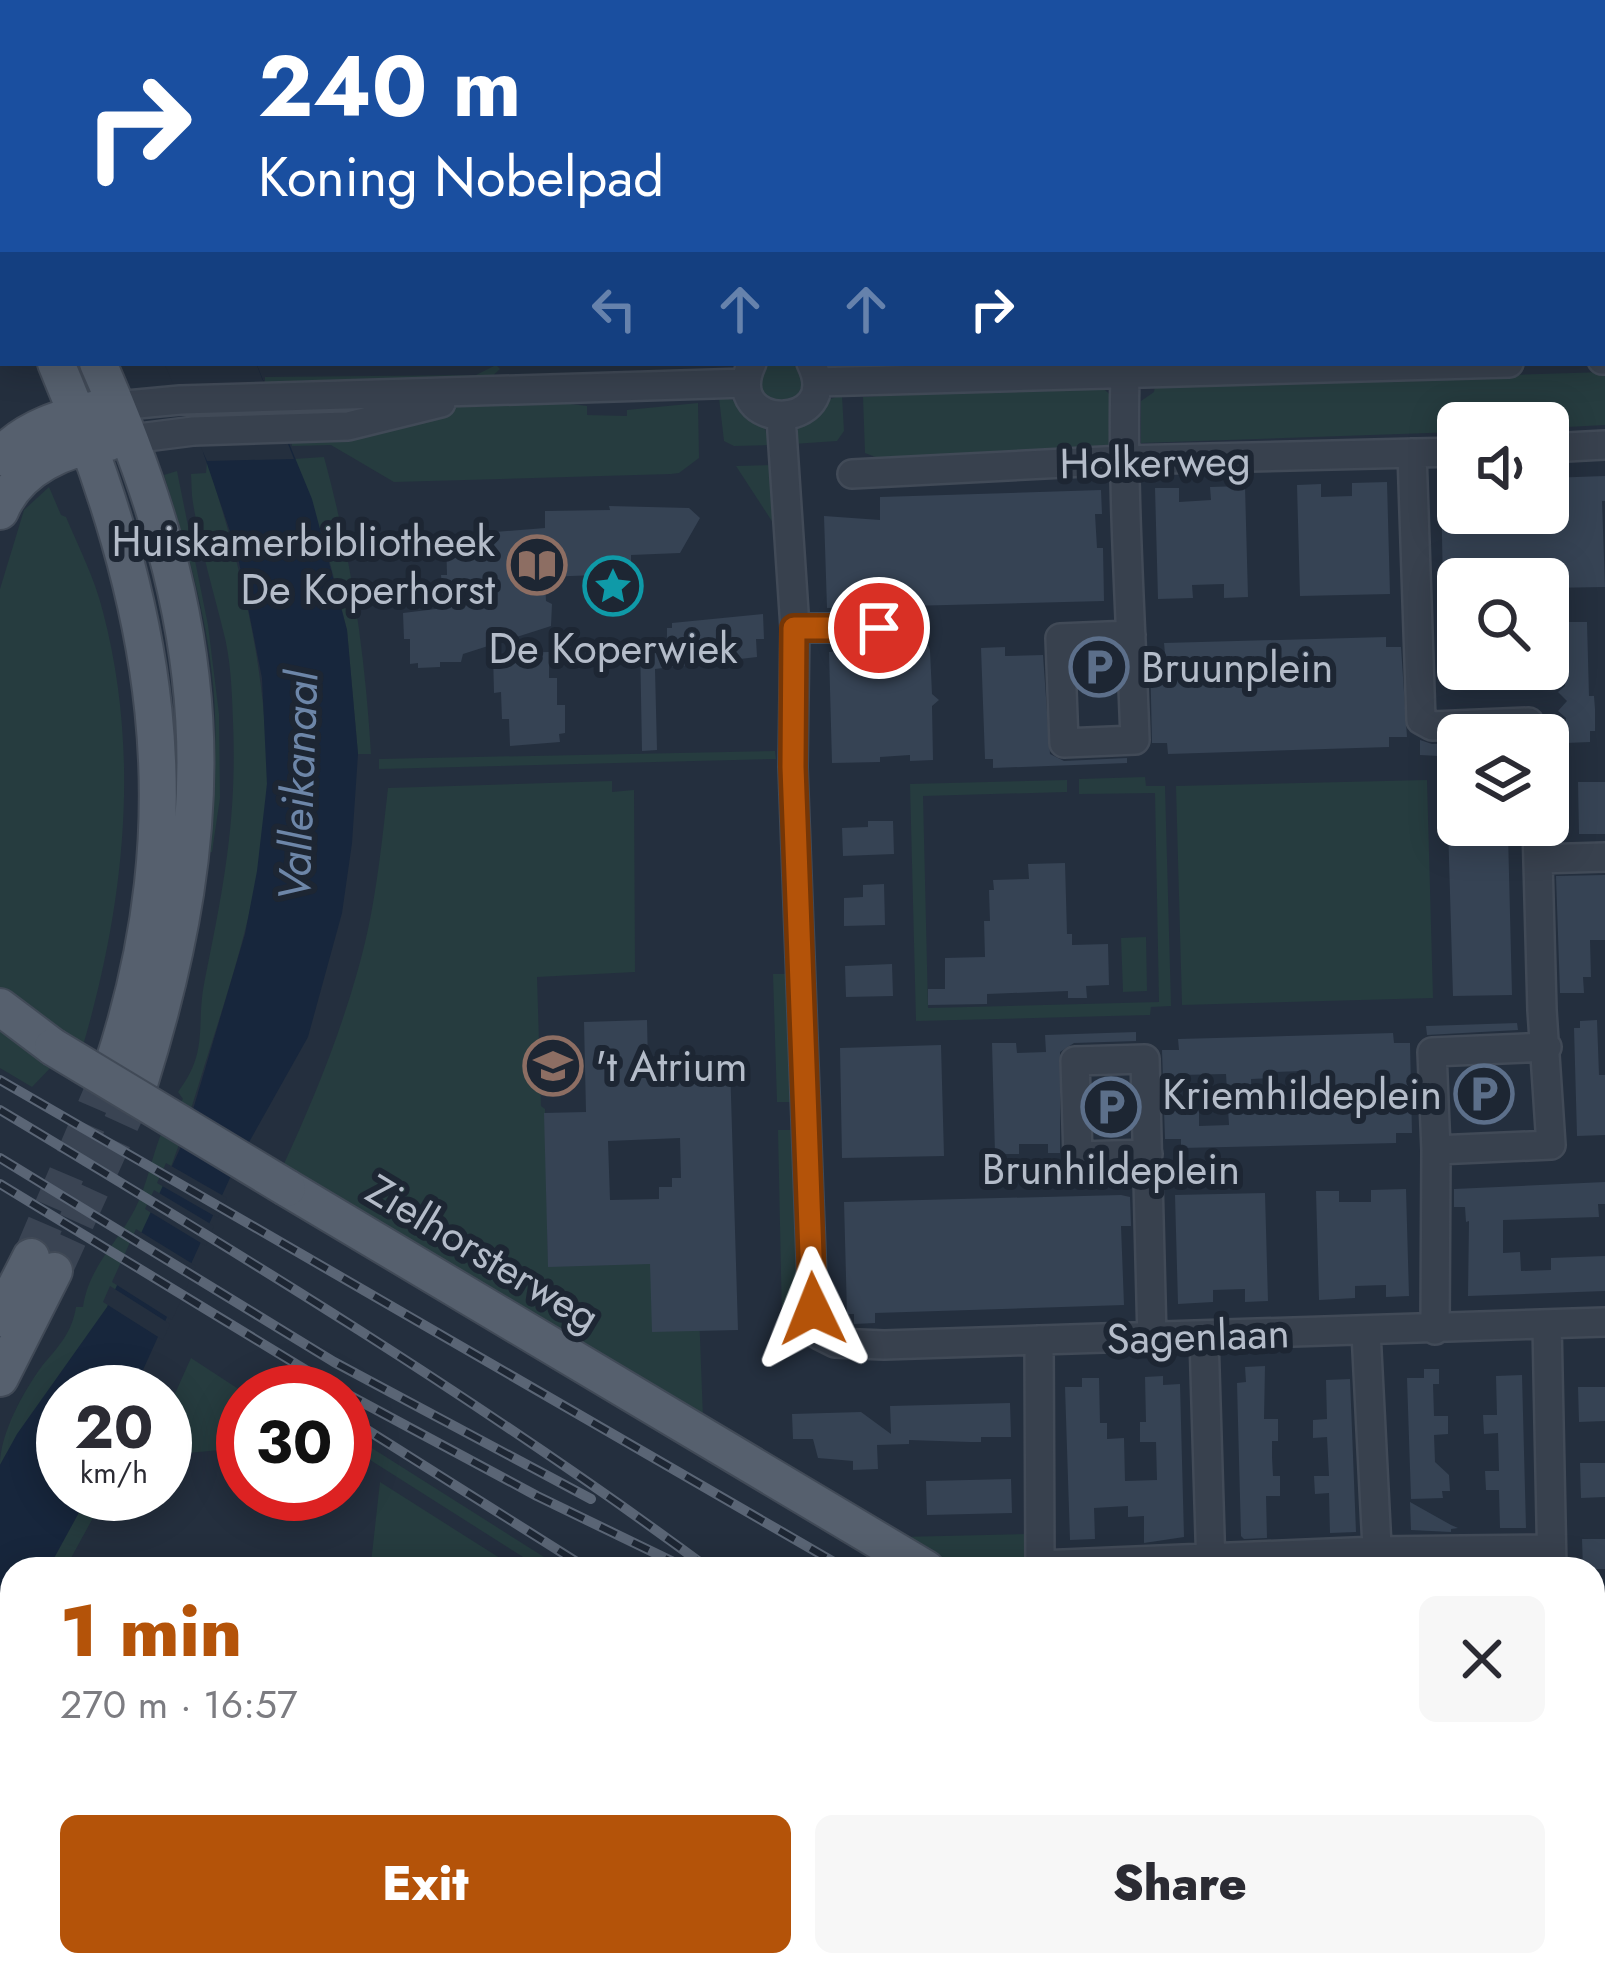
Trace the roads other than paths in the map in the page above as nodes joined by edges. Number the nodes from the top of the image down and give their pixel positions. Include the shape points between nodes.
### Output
1 (57, 366) edge
2 (99, 366) edge
3 (1313, 366) edge
4 (1182, 368) edge
5 (749, 373) edge
6 (814, 373) edge
7 (1125, 373) junction
8 (508, 376) edge
9 (478, 392) junction
10 (781, 417) junction
11 (123, 423) junction
12 (84, 429) junction
13 (1605, 445) edge
14 (1569, 447) edge
15 (1437, 453) edge
16 (1412, 454) junction
17 (0, 457) edge
18 (1123, 460) junction
19 (852, 474) dead end
20 (0, 511) edge
21 (794, 628) junction
22 (879, 628) dead end
23 (1131, 635) junction
24 (1437, 726) edge
25 (1539, 846) edge
26 (1605, 857) edge
27 (1539, 859) junction
28 (0, 1007) edge
29 (1547, 1047) junction
30 (1436, 1150) junction
31 (1148, 1154) dead end
32 (0, 1318) edge
33 (1605, 1322) edge
34 (1547, 1324) junction
35 (1435, 1330) junction
36 (1366, 1332) junction
37 (1204, 1337) junction
38 (1153, 1339) junction
39 (1039, 1340) junction
40 (0, 1378) edge
41 (906, 1557) edge
42 (1040, 1557) edge
43 (1211, 1557) edge
44 (1378, 1557) edge
45 (1552, 1557) edge

1 - 12 main road
2 - 11 main road
3 - 4 street
4 - 7 street
5 - 8 street
5 - 10 street via 757,407
6 - 7 street
6 - 10 street via 810,403
7 - 18 street
8 - 9 street
9 - 11 street via 180,400
9 - 11 street via 365,423 194,431
10 - 21 street
11 - 12 main road
11 - 12 main road via 182,612 197,777 176,954 125,1076 151,910 158,748 138,602
12 - 17 main road via 26,434
12 - 20 main road via 26,474
13 - 14 street
15 - 16 street, Holkerweg
16 - 18 street, Holkerweg
16 - 24 street via 1420,719
18 - 19 street, Holkerweg
18 - 23 street
21 - 22 street
21 - 39 street, Sagenlaan via 819,1335 884,1346
23 - 23 street via 1135,740 1064,742 1060,638
25 - 27 street
26 - 27 street
27 - 29 street
28 - 41 main road, Zielhorsterweg, bridge via 53,1047
29 - 30 street via 1551,1145
29 - 30 street via 1432,1052
30 - 35 street
31 - 38 street
32 - 40 main road via 42,1264
33 - 34 street, Sagenlaan
34 - 35 street, Sagenlaan
34 - 45 street
35 - 36 street, Sagenlaan
36 - 37 street, Sagenlaan
36 - 44 street
37 - 38 street, Sagenlaan
37 - 43 street
38 - 39 street, Sagenlaan
39 - 42 street

